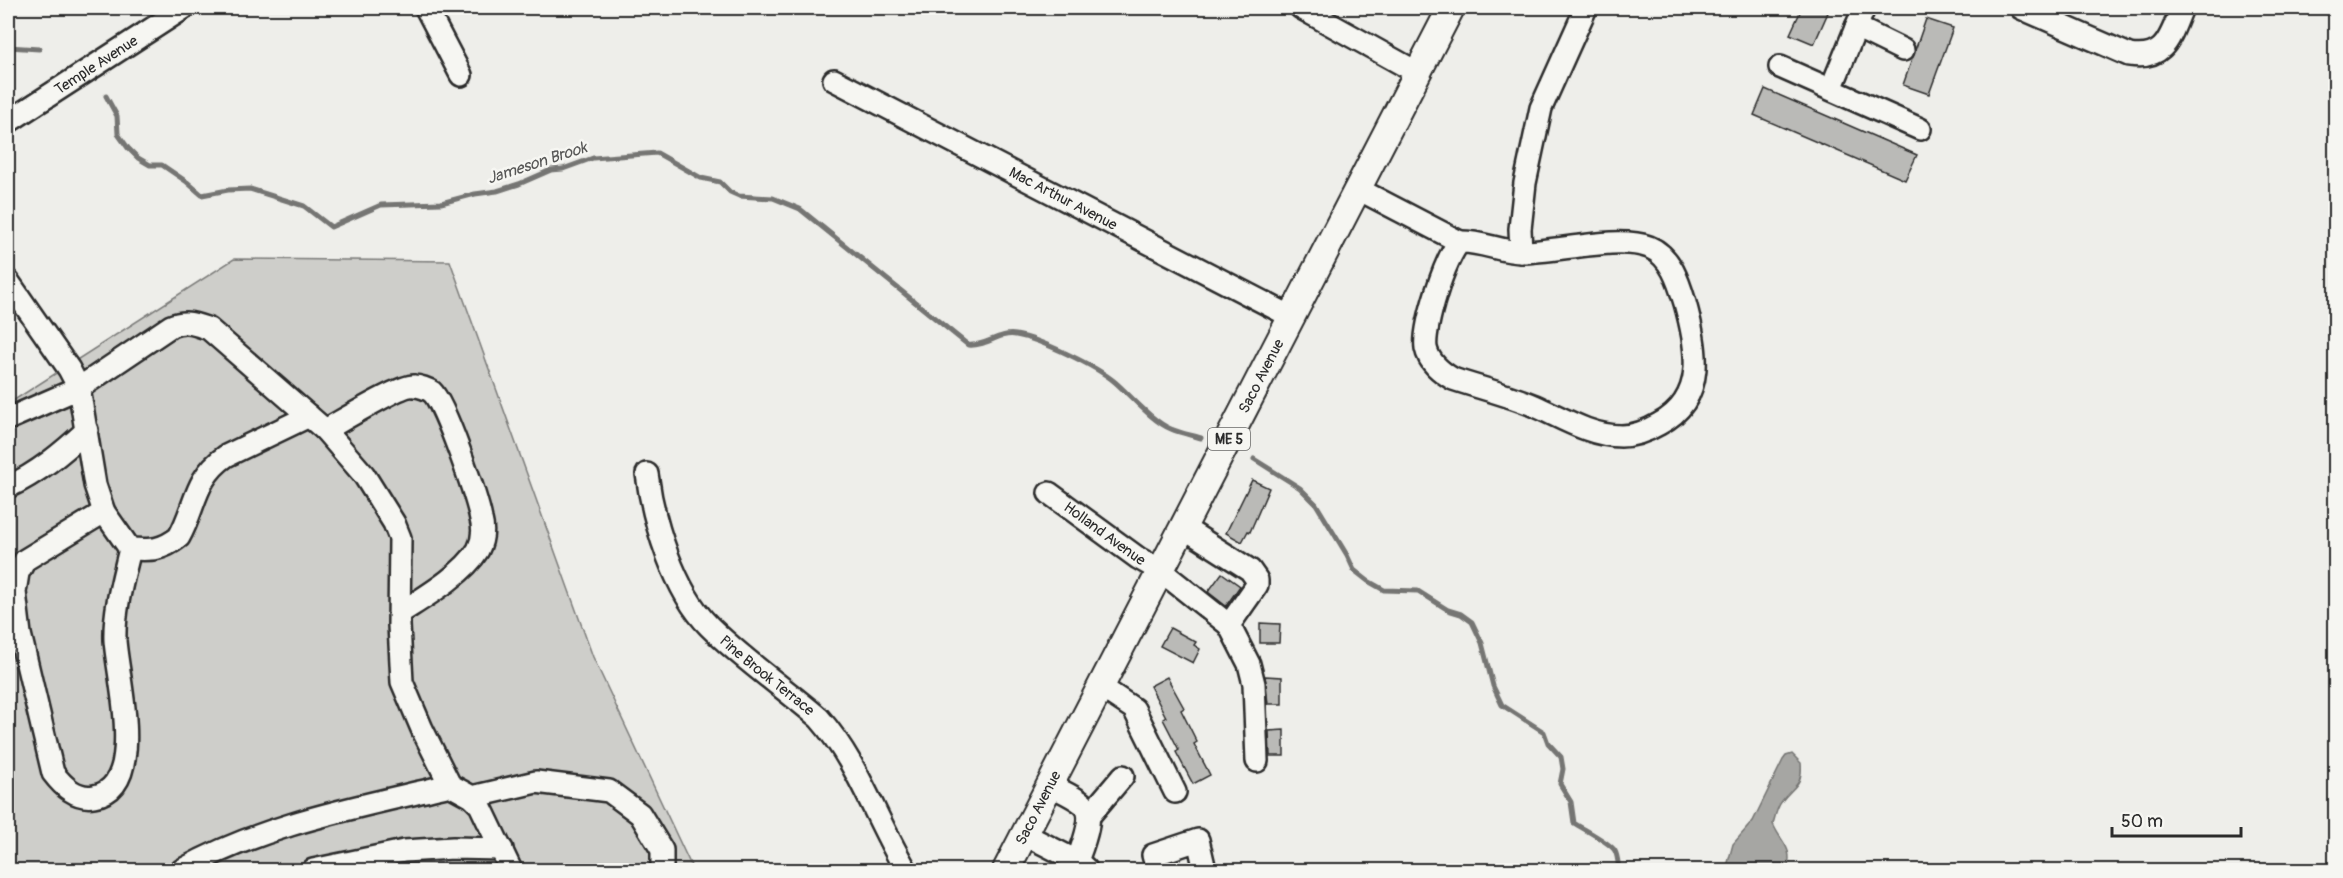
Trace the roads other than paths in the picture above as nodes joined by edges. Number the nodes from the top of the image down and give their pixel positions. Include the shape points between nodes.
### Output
1 (184, 8) edge
2 (426, 8) edge
3 (1301, 8) edge
4 (1451, 8) edge
5 (1586, 8) edge
6 (2021, 8) edge
7 (2182, 8) edge
8 (1860, 17) edge
9 (1903, 50) dead end
10 (1780, 67) dead end
11 (1418, 73) junction
12 (461, 75) dead end
13 (834, 80) dead end
14 (1832, 89) junction
15 (8, 122) edge
16 (1920, 129) dead end
17 (1358, 189) junction
18 (1460, 242) junction
19 (1521, 252) junction
20 (8, 281) edge
21 (1292, 317) junction
22 (79, 388) junction
23 (8, 419) edge
24 (317, 423) junction
25 (87, 430) junction
26 (647, 474) dead end
27 (8, 487) edge
28 (1049, 493) dead end
29 (104, 512) junction
30 (1184, 528) junction
31 (130, 549) junction
32 (1161, 571) junction
33 (400, 614) junction
34 (1229, 625) junction
35 (1101, 687) junction
36 (1257, 761) dead end
37 (1123, 776) dead end
38 (450, 785) junction
39 (1050, 785) junction
40 (1175, 792) dead end
41 (472, 797) junction
42 (1087, 811) junction
43 (1024, 834) junction
44 (502, 849) junction
45 (209, 864) edge
46 (1080, 867) edge
47 (182, 870) edge
48 (313, 870) edge
49 (511, 870) edge
50 (662, 870) edge
51 (906, 870) edge
52 (1006, 870) edge
53 (1157, 870) edge
54 (1205, 870) edge

1 - 15 street, Temple Avenue
2 - 12 street
3 - 11 street
4 - 11 main road, Saco Avenue / ME 5
5 - 19 street via 1541,108 1525,183
6 - 7 street via 2141,57 2153,55 2168,42
8 - 9 street
8 - 14 street
10 - 14 street
11 - 17 main road, Saco Avenue / ME 5
13 - 21 street, Mac Arthur Avenue
14 - 16 street
17 - 18 street
17 - 21 main road, Saco Avenue / ME 5
18 - 19 street
18 - 19 street via 1447,267 1426,330 1426,350 1442,373 1602,434 1641,434 1679,410 1693,380 1695,337 1678,280 1663,257 1649,247 1621,243
20 - 22 street
21 - 30 main road, Saco Avenue / ME 5
22 - 23 street
22 - 24 street via 171,326 190,322 209,329
22 - 25 street
24 - 31 street via 226,456 207,472 179,537 155,550
24 - 33 street via 364,476 400,538
24 - 33 street via 412,385 431,391 445,412 476,500 483,536 461,569
25 - 27 street via 57,458
25 - 29 street via 95,485
26 - 51 street, Pine Brook Terrace via 661,534 691,603 708,625 833,734
28 - 32 street, Holland Avenue
29 - 31 street
29 - 31 street via 25,560 15,592 20,634 53,773 74,793 87,797 111,788 125,760 115,640 118,600
30 - 32 main road, Saco Avenue / ME 5
30 - 34 street via 1255,574 1257,585
32 - 34 street, Holland Avenue
32 - 35 main road, Saco Avenue / ME 5
33 - 38 street via 402,682
34 - 36 street via 1249,664 1254,684
35 - 39 main road, Saco Avenue / ME 5
35 - 40 street via 1134,709
37 - 42 street
38 - 41 street
38 - 45 street via 237,843
39 - 42 street
39 - 43 main road, Saco Avenue / ME 5
41 - 44 street
41 - 50 street via 536,782 609,791 640,814 662,850
42 - 46 street via 1089,826
43 - 46 street
43 - 52 main road, Saco Avenue / ME 5
44 - 48 street via 404,852
44 - 49 street
45 - 47 street
53 - 54 street via 1153,855 1198,840

